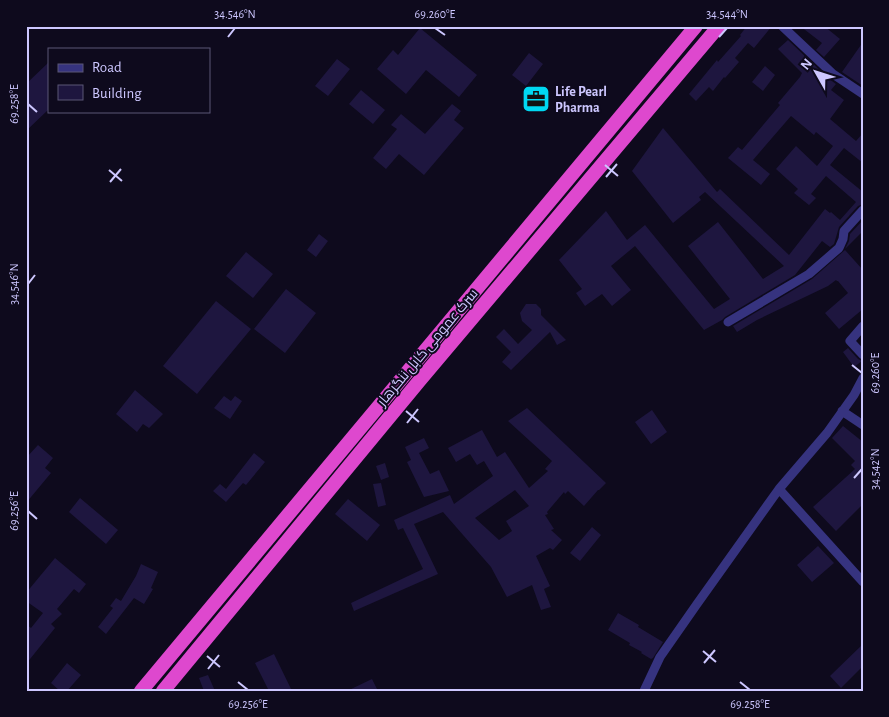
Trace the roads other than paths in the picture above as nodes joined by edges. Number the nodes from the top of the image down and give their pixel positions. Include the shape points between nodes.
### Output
1 (696, 26) edge
2 (719, 26) edge
3 (782, 26) edge
4 (863, 94) edge
5 (578, 167) junction
6 (591, 177) junction
7 (863, 210) edge
8 (728, 322) dead end
9 (863, 326) edge
10 (863, 355) edge
11 (408, 370) junction
12 (863, 378) edge
13 (420, 380) junction
14 (842, 411) junction
15 (863, 425) edge
16 (779, 488) junction
17 (863, 582) edge
18 (209, 609) junction
19 (222, 619) junction
20 (141, 691) edge
21 (163, 691) edge
22 (644, 691) edge

1 - 5 highway, سرک عمومی کابل ننگرهار
2 - 6 highway, سرک عمومی کابل ننگرهار
3 - 4 street via 833,74
5 - 6 highway
5 - 11 highway, سرک عمومی کابل ننگرهار
6 - 13 highway, سرک عمومی کابل ننگرهار
7 - 8 street via 844,231 839,248 809,274
9 - 10 street via 850,341
11 - 13 highway
11 - 18 highway, سرک عمومی کابل ننگرهار
12 - 14 street
13 - 19 highway, سرک عمومی کابل ننگرهار
14 - 15 street
14 - 16 street
16 - 17 street
16 - 22 street via 660,657
18 - 19 highway
18 - 20 highway, سرک عمومی کابل ننگرهار
19 - 21 highway, سرک عمومی کابل ننگرهار

